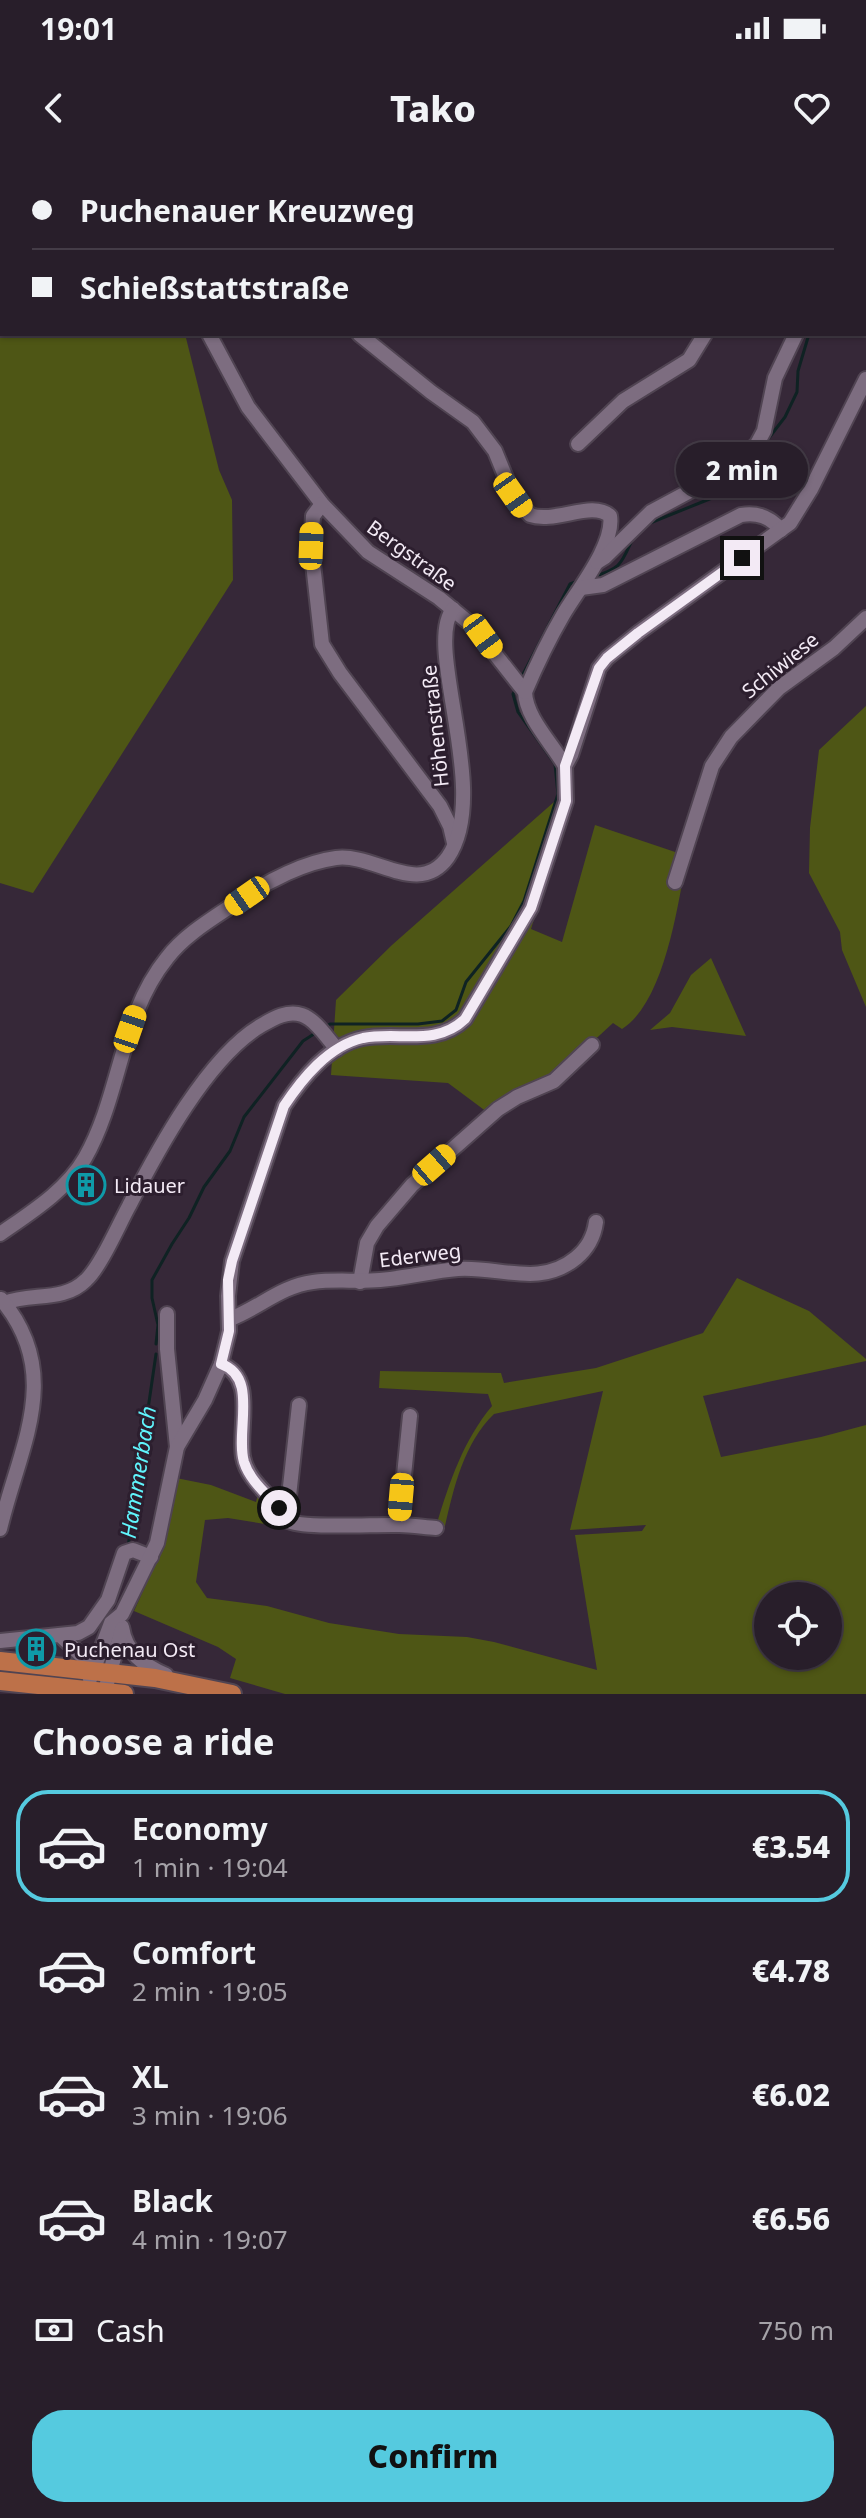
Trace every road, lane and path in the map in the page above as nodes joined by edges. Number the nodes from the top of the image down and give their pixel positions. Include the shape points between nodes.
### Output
1 (210, 336) edge
2 (361, 336) edge
3 (704, 336) edge
4 (795, 336) edge
5 (866, 379) edge
6 (578, 444) dead end
7 (322, 504) junction
8 (781, 530) junction
9 (588, 576) junction
10 (453, 609) junction
11 (866, 618) edge
12 (521, 689) junction
13 (565, 766) junction
14 (454, 844) junction
15 (675, 882) dead end
16 (332, 1043) junction
17 (592, 1045) dead end
18 (596, 1222) dead end
19 (0, 1234) edge
20 (360, 1282) junction
21 (2, 1300) edge
22 (167, 1314) dead end
23 (230, 1319) junction
24 (221, 1364) junction
25 (299, 1405) dead end
26 (410, 1416) dead end
27 (177, 1447) junction
28 (279, 1508) junction
29 (399, 1525) junction
30 (436, 1528) dead end
31 (0, 1529) edge
32 (151, 1557) junction
33 (122, 1620) junction
34 (60, 1635) junction
35 (0, 1641) edge
36 (0, 1661) edge
37 (101, 1671) junction
38 (0, 1681) edge
39 (184, 1683) junction
40 (52, 1690) edge
41 (95, 1692) edge
42 (124, 1694) edge
43 (232, 1694) edge

1 - 7 street, Bergstraße via 248,407
2 - 9 street via 473,422 495,451 513,495 530,515 597,509 610,516 609,531
3 - 6 street via 689,360 623,401
4 - 9 street via 777,370 757,444 731,469 651,512
5 - 8 street via 799,512
7 - 10 street, Bergstraße via 368,552
7 - 14 street via 313,516 311,546 322,644 440,806
8 - 9 street via 761,515 741,515 603,585
8 - 13 street via 607,658 592,683
9 - 12 street
10 - 12 street, Bergstraße via 483,636
10 - 14 street, Höhenstraße via 445,637 463,779 460,833
11 - 15 street, Schiwiese via 779,688 731,737 712,766
12 - 13 street, Bergstraße via 530,713
13 - 16 street via 566,801 531,908 465,1019 431,1036
14 - 19 street via 441,864 415,876 354,857 315,863 247,896 188,937 167,957 138,1006 84,1159 55,1193
16 - 21 street via 313,1021 297,1013 255,1029 225,1057 180,1116 83,1284 60,1294
16 - 23 street via 277,1122 232,1261
17 - 20 street via 554,1081 498,1109 434,1165 367,1243
18 - 20 street, Ederweg via 582,1253 545,1274 468,1269
20 - 23 street, Ederweg via 293,1286
21 - 31 street via 33,1360 36,1392
22 - 27 street
23 - 24 street
24 - 27 street
24 - 28 street via 231,1367 243,1390 246,1466
25 - 28 street via 289,1496
26 - 29 street
27 - 32 street
28 - 29 street via 288,1520 301,1524
29 - 30 street
32 - 33 street
32 - 34 street via 128,1552 98,1617 84,1630
33 - 37 street via 111,1623
33 - 39 street via 127,1644 140,1661
34 - 35 street
34 - 37 street
36 - 37 main road
37 - 39 main road
37 - 41 street
38 - 40 main road
39 - 43 main road
40 - 41 main road
41 - 42 main road

